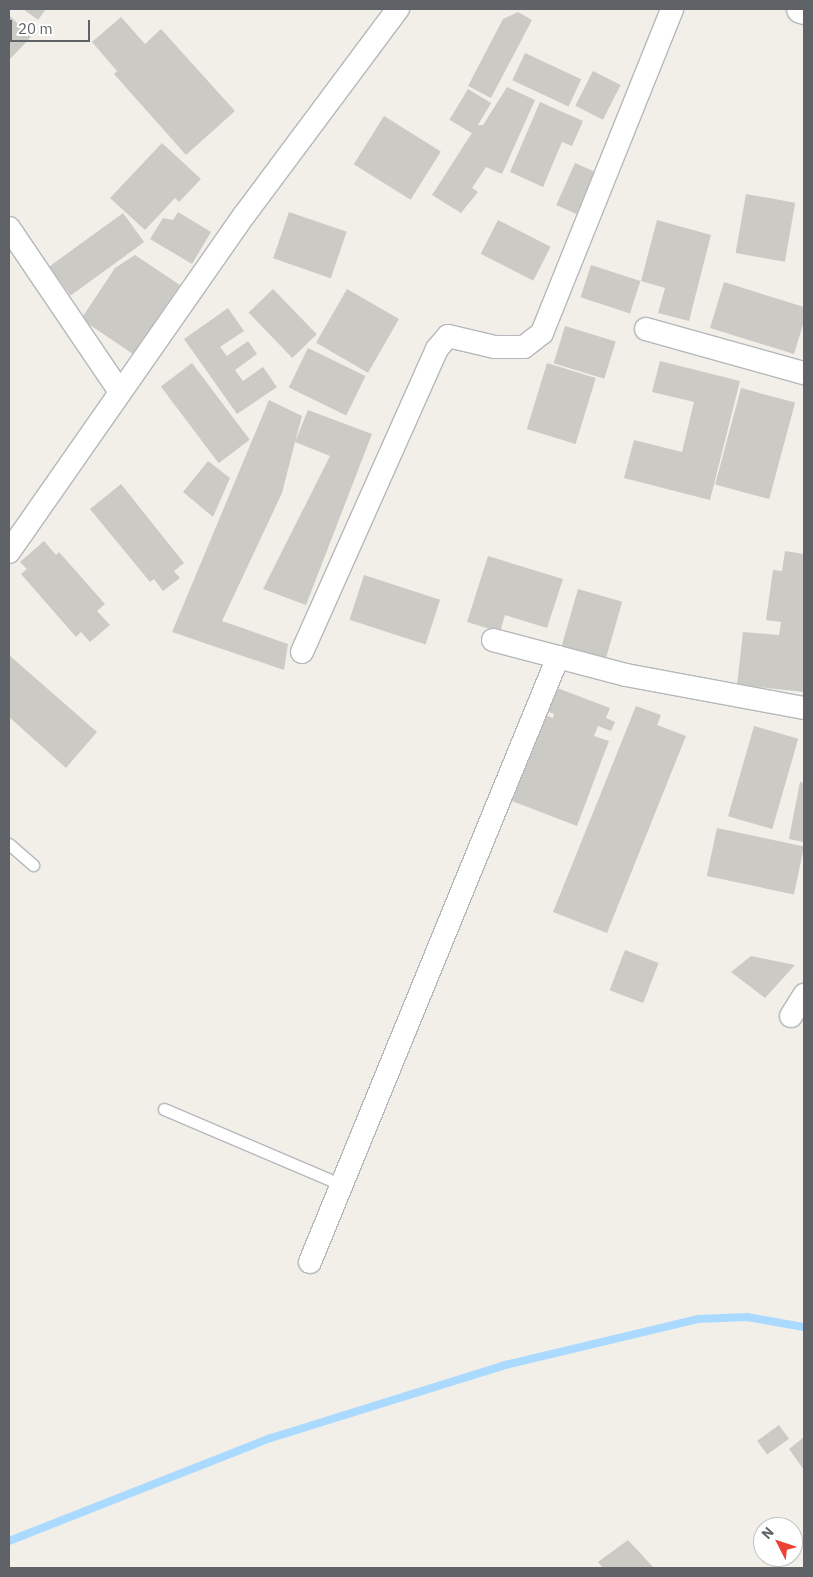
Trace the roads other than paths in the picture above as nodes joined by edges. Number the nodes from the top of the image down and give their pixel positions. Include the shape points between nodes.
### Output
1 (398, 9) edge
2 (672, 9) edge
3 (9, 228) edge
4 (646, 329) dead end
5 (804, 372) edge
6 (120, 392) junction
7 (9, 552) edge
8 (493, 640) dead end
9 (302, 652) dead end
10 (558, 657) junction
11 (804, 708) edge
12 (9, 844) edge
13 (33, 865) dead end
14 (804, 995) edge
15 (791, 1016) dead end
16 (164, 1109) dead end
17 (342, 1185) junction
18 (310, 1262) dead end

1 - 6 street via 245,214
2 - 9 street via 542,333 524,347 496,346 448,336 436,348
3 - 6 street
4 - 5 street
6 - 7 street
8 - 10 street
10 - 11 street via 626,675
10 - 17 street
12 - 13 lane
14 - 15 street
16 - 17 lane
17 - 18 street

